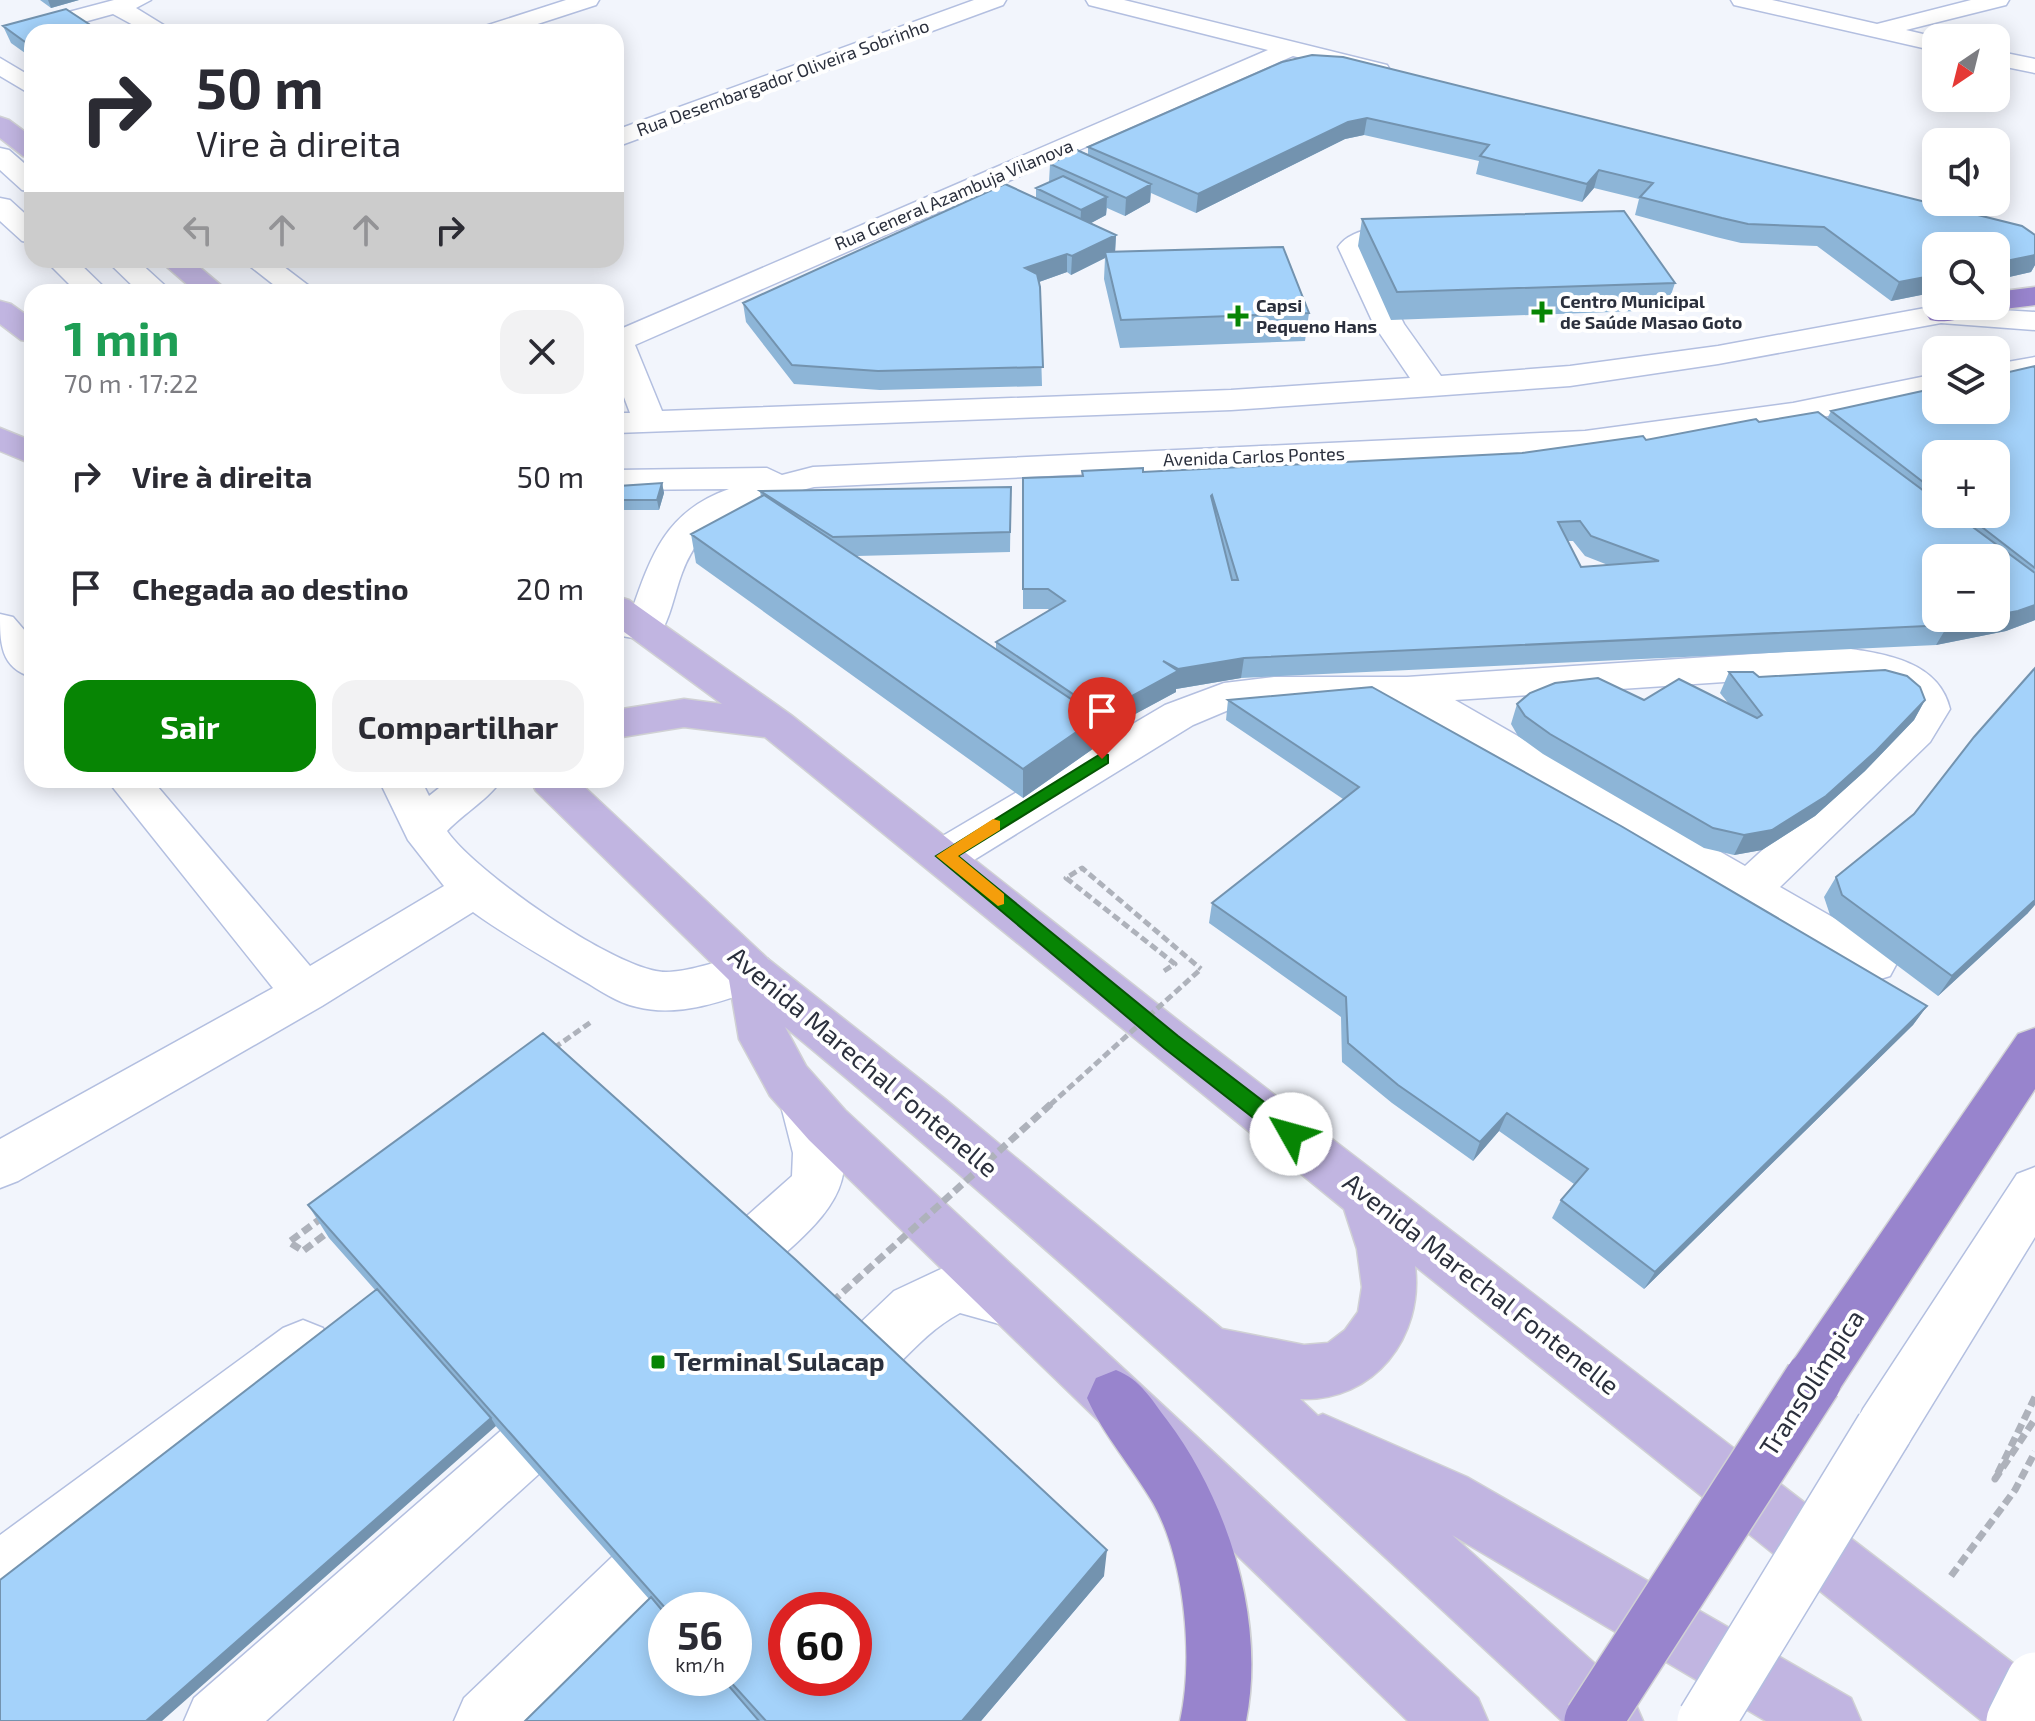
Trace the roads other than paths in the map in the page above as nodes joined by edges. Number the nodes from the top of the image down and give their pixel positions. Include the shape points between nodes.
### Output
1 (140, 0) edge
2 (588, 0) edge
3 (995, 0) edge
4 (1097, 0) edge
5 (1742, 0) edge
6 (1994, 1) edge
7 (117, 7) junction
8 (73, 18) edge
9 (148, 24) edge
10 (514, 24) edge
11 (1993, 24) edge
12 (1877, 31) junction
13 (1922, 41) edge
14 (1291, 48) junction
15 (2010, 51) edge
16 (0, 65) edge
17 (2029, 65) edge
18 (1397, 75) edge
19 (24, 82) edge
20 (0, 125) edge
21 (624, 136) edge
22 (24, 144) edge
23 (0, 156) edge
24 (24, 177) edge
25 (0, 206) edge
26 (24, 228) edge
27 (1450, 234) edge
28 (68, 268) edge
29 (129, 268) edge
30 (183, 268) edge
31 (276, 268) edge
32 (85, 284) edge
33 (148, 284) edge
34 (204, 284) edge
35 (293, 284) edge
36 (2035, 296) edge
37 (2010, 299) edge
38 (0, 310) edge
39 (1922, 316) edge
40 (2010, 319) edge
41 (1944, 320) edge
42 (2035, 321) edge
43 (24, 327) edge
44 (1963, 336) edge
45 (624, 338) edge
46 (624, 358) edge
47 (2035, 366) edge
48 (2010, 371) edge
49 (1432, 386) junction
50 (1922, 387) edge
51 (1793, 413) junction
52 (650, 422) junction
53 (624, 423) edge
54 (1824, 437) edge
55 (0, 438) edge
56 (24, 450) edge
57 (813, 477) junction
58 (624, 480) edge
59 (626, 620) edge
60 (0, 626) edge
61 (24, 654) edge
62 (1407, 690) junction
63 (624, 723) edge
64 (779, 726) junction
65 (135, 788) edge
66 (404, 788) edge
67 (468, 788) edge
68 (559, 788) edge
69 (423, 829) junction
70 (945, 856) junction
71 (475, 889) junction
72 (1747, 891) junction
73 (1874, 963) dead end
74 (751, 972) junction
75 (305, 993) junction
76 (2035, 1048) edge
77 (805, 1102) junction
78 (0, 1165) edge
79 (1363, 1190) junction
80 (2035, 1190) edge
81 (1010, 1301) junction
82 (688, 1303) edge
83 (345, 1316) edge
84 (1206, 1352) junction
85 (589, 1391) edge
86 (1116, 1398) junction
87 (801, 1419) edge
88 (1288, 1427) junction
89 (702, 1515) edge
90 (0, 1573) edge
91 (2035, 1681) edge
92 (217, 1721) edge
93 (487, 1721) edge
94 (1213, 1721) edge
95 (1455, 1721) edge
96 (1593, 1721) edge
97 (1610, 1721) edge
98 (1706, 1721) edge
99 (1828, 1721) edge
100 (2015, 1721) edge
101 (2034, 1721) edge

1 - 7 street
2 - 10 street
3 - 21 street, Rua Desembargador Oliveira Sobrinho
4 - 14 street
5 - 12 street
6 - 11 street
6 - 12 street
7 - 8 street
7 - 9 street
12 - 13 street
14 - 18 street
14 - 45 street, Rua General Azambuja Vilanova
15 - 17 street
16 - 19 street
20 - 22 main road
23 - 24 street
25 - 26 street
27 - 49 street via 1364,239 1352,247 1389,325
28 - 32 street
29 - 33 street
30 - 34 main road
31 - 35 street
36 - 37 highway
38 - 43 main road
39 - 49 street via 1718,355 1570,376
40 - 42 street
41 - 44 street
46 - 52 street, Rua General Azambuja Vilanova
47 - 48 street
49 - 52 street via 1231,400
50 - 51 street, Avenida Carlos Pontes
51 - 54 street
51 - 57 street, Avenida Carlos Pontes via 1571,442
52 - 53 street
55 - 56 main road
57 - 58 street
57 - 59 street, Avenida Carlos Pontes via 728,502 689,525 671,561
59 - 64 main road, Avenida Marechal Fontenelle
60 - 61 street
62 - 70 street via 1274,690 1203,703
62 - 72 street
62 - 72 street via 1844,661 1909,676 1926,691 1930,709 1916,732
63 - 64 main road via 684,713
64 - 70 main road, Avenida Marechal Fontenelle
65 - 75 street
66 - 69 street
67 - 69 street
68 - 74 main road, Avenida Marechal Fontenelle
69 - 71 street
70 - 79 main road, Avenida Marechal Fontenelle via 1120,1001
71 - 74 street via 638,989 705,989
71 - 75 street
72 - 73 street
74 - 77 main road via 763,1039
74 - 84 main road, Avenida Marechal Fontenelle
75 - 78 street
76 - 96 highway, TransOlímpica, bridge
77 - 81 main road
77 - 82 street via 818,1155 817,1181 805,1199
79 - 84 main road via 1386,1247 1392,1290 1383,1325 1358,1359 1319,1372 1261,1366
79 - 101 main road, Avenida Marechal Fontenelle
80 - 98 street, bridge
81 - 86 main road
81 - 87 street via 956,1287 914,1309
83 - 90 street
84 - 88 main road, Avenida Marechal Fontenelle
85 - 92 street
86 - 94 highway via 1181,1495 1202,1552 1218,1638
86 - 95 main road
88 - 97 main road, Avenida Marechal Fontenelle
88 - 99 main road via 1446,1498
89 - 93 street
91 - 100 street, bridge

